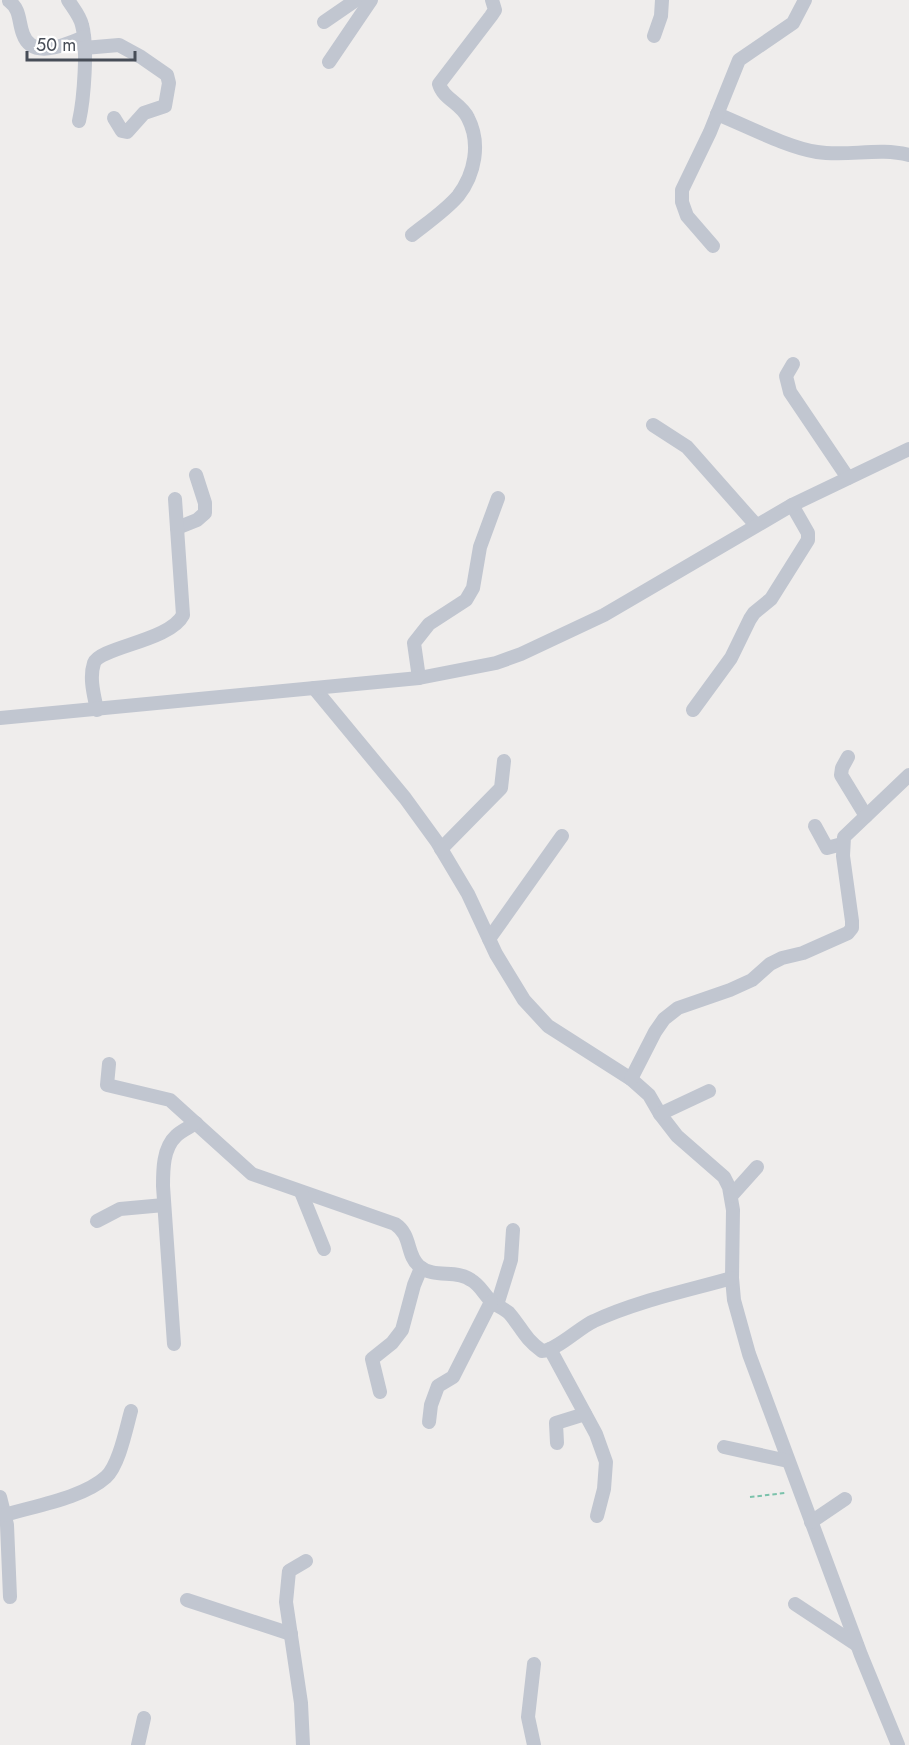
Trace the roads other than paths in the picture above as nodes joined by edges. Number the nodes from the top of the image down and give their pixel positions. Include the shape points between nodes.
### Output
1 (68, 0) edge
2 (356, 0) edge
3 (371, 0) edge
4 (492, 0) edge
5 (663, 0) edge
6 (805, 0) edge
7 (9, 1) edge
8 (324, 22) dead end
9 (654, 36) dead end
10 (84, 42) junction
11 (329, 62) dead end
12 (717, 114) junction
13 (114, 118) dead end
14 (79, 121) dead end
15 (909, 155) edge
16 (412, 235) dead end
17 (713, 246) dead end
18 (793, 364) dead end
19 (653, 425) dead end
20 (909, 448) edge
21 (196, 475) dead end
22 (848, 478) junction
23 (498, 498) dead end
24 (175, 499) dead end
25 (792, 505) junction
26 (756, 525) junction
27 (177, 528) junction
28 (419, 678) junction
29 (314, 688) junction
30 (97, 710) junction
31 (693, 710) dead end
32 (0, 718) edge
33 (848, 757) dead end
34 (504, 761) dead end
35 (909, 775) edge
36 (866, 816) junction
37 (815, 826) dead end
38 (562, 836) dead end
39 (842, 844) junction
40 (441, 849) junction
41 (489, 939) junction
42 (108, 1064) dead end
43 (631, 1079) junction
44 (709, 1091) dead end
45 (660, 1114) junction
46 (196, 1123) junction
47 (757, 1167) dead end
48 (301, 1192) junction
49 (731, 1196) junction
50 (164, 1205) junction
51 (97, 1221) dead end
52 (513, 1230) dead end
53 (324, 1249) dead end
54 (421, 1268) junction
55 (732, 1278) junction
56 (494, 1303) junction
57 (174, 1344) dead end
58 (550, 1349) junction
59 (380, 1392) dead end
60 (131, 1411) dead end
61 (585, 1414) junction
62 (429, 1422) dead end
63 (557, 1443) dead end
64 (724, 1447) dead end
65 (788, 1461) junction
66 (0, 1497) edge
67 (845, 1499) dead end
68 (5, 1515) junction
69 (597, 1516) dead end
70 (811, 1522) junction
71 (306, 1561) dead end
72 (10, 1597) dead end
73 (187, 1600) dead end
74 (795, 1604) dead end
75 (291, 1634) junction
76 (858, 1645) junction
77 (534, 1664) dead end
78 (144, 1718) dead end
79 (138, 1745) edge
80 (303, 1745) edge
81 (534, 1745) edge
82 (898, 1745) edge

1 - 10 street via 80,19
2 - 8 street
3 - 11 street
4 - 16 street via 495,10 439,84 441,93 467,116 474,133 476,154 470,174 458,195
5 - 9 street
6 - 12 street via 793,23 739,60
7 - 10 street via 15,6 28,45 35,49
10 - 13 street via 119,45 168,77 164,107 144,113 127,132
10 - 14 street
12 - 15 street via 817,152 879,151
12 - 17 street via 682,190 687,216
18 - 22 street via 786,376 790,392
19 - 26 street via 687,447
20 - 22 street
21 - 27 street via 205,513
22 - 25 street
23 - 28 street via 480,547 473,588 466,600 429,624 414,643
24 - 27 street
25 - 26 street
25 - 31 street via 808,540 771,599 754,612 731,658
26 - 28 street via 604,615 541,645 496,663
27 - 30 street via 183,615 178,624 168,629 99,656 92,676
28 - 29 street
29 - 30 street
29 - 40 street via 405,798
30 - 32 street
33 - 36 street via 841,775
34 - 40 street via 501,788
35 - 36 street
36 - 39 street via 844,837
37 - 39 street via 826,848
38 - 41 street
39 - 43 street via 852,921 848,933 782,958 752,980 730,990 678,1008 655,1032
40 - 41 street
41 - 43 street via 524,1000 549,1026
42 - 46 street via 107,1085 170,1100
43 - 45 street via 649,1095
44 - 45 street
45 - 49 street via 677,1136 724,1177
46 - 48 street via 252,1174
46 - 50 street via 175,1136 168,1150 163,1165
47 - 49 street
48 - 53 street
48 - 54 street via 403,1229
49 - 55 street
50 - 51 street via 120,1209
50 - 57 street
52 - 56 street via 511,1260
54 - 56 street via 430,1273 466,1276
54 - 59 street via 402,1330 372,1359
55 - 58 street via 606,1315
55 - 65 street via 749,1354
56 - 58 street via 507,1312 531,1343 542,1351
56 - 62 street via 453,1377 438,1386
58 - 61 street
60 - 68 street via 107,1476 77,1493
61 - 63 street via 556,1423
61 - 69 street via 606,1462
64 - 65 street
65 - 70 street
66 - 68 street
67 - 70 street
68 - 72 street
70 - 76 street
71 - 75 street via 287,1574
73 - 75 street
74 - 76 street
75 - 80 street via 302,1703
76 - 82 street
77 - 81 street via 528,1717
78 - 79 street

